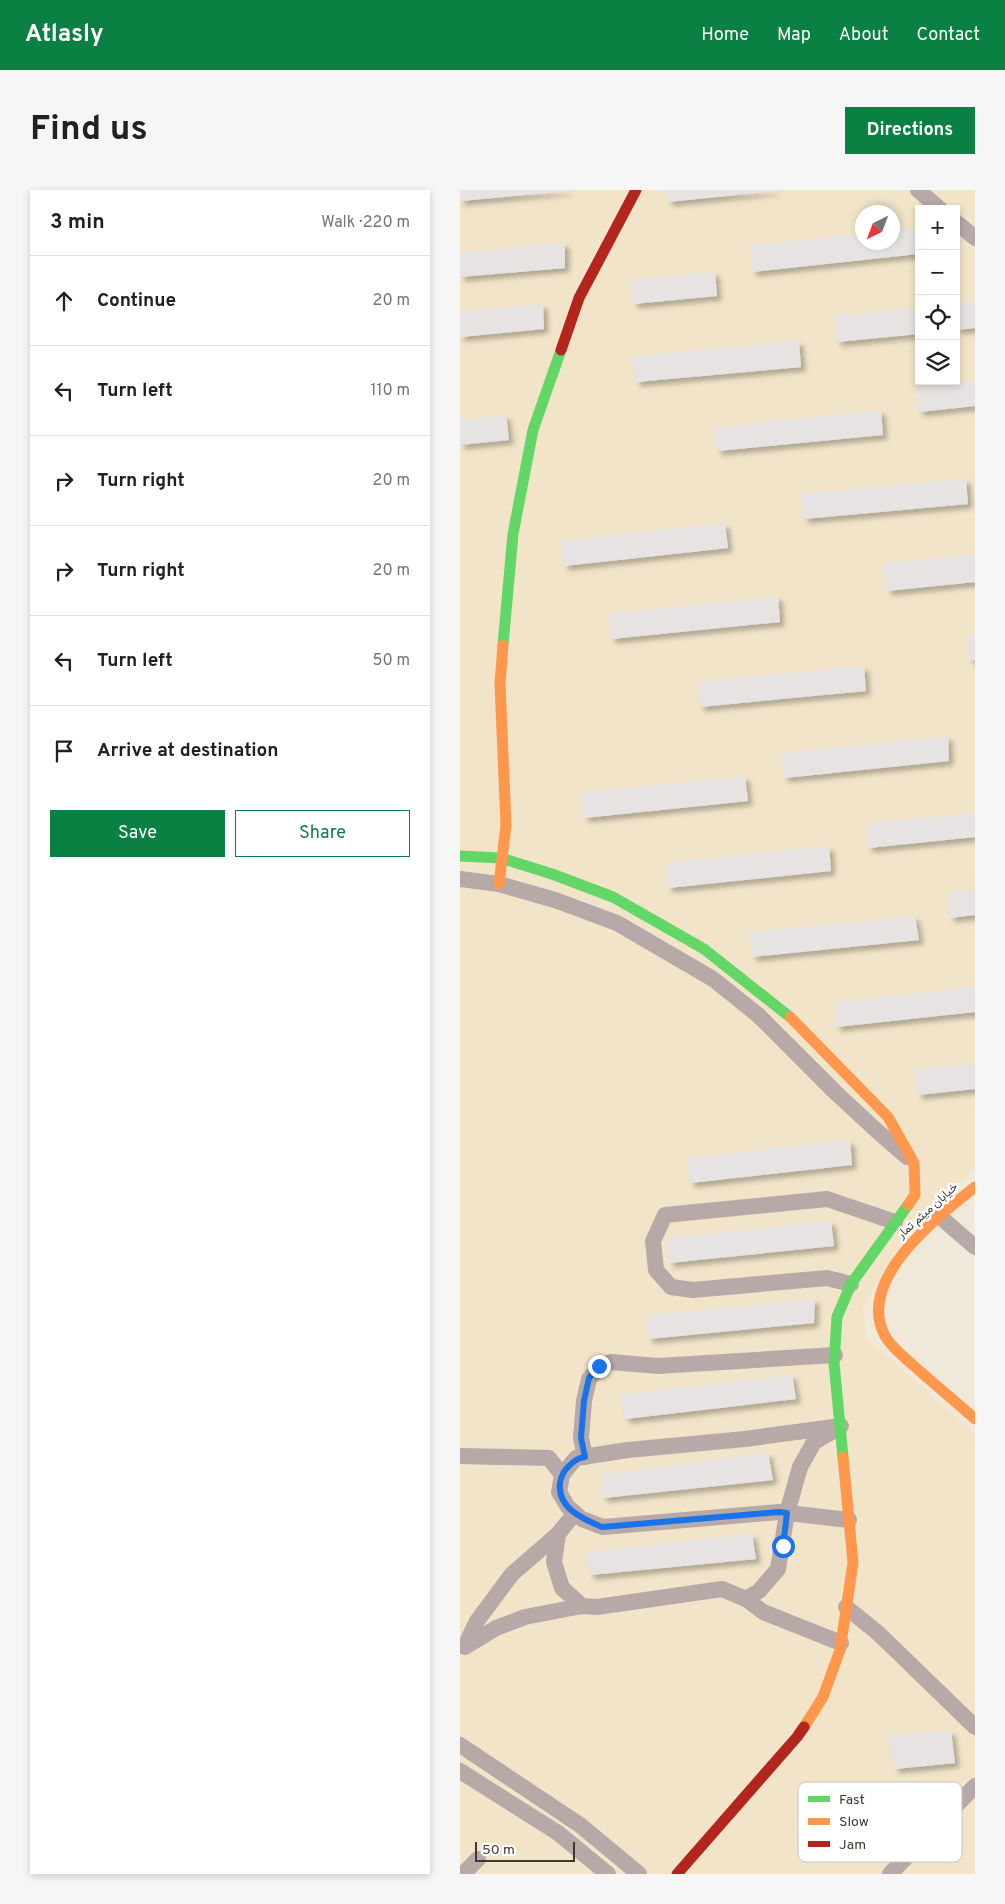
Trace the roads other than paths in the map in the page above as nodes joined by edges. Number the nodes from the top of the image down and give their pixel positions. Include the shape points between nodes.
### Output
1 (636, 190) edge
2 (918, 190) edge
3 (935, 205) edge
4 (960, 225) edge
5 (975, 238) edge
6 (460, 856) edge
7 (501, 858) junction
8 (460, 879) edge
9 (499, 884) junction
10 (914, 1163) junction
11 (975, 1187) edge
12 (939, 1216) junction
13 (895, 1222) junction
14 (975, 1247) edge
15 (851, 1284) junction
16 (835, 1355) junction
17 (975, 1418) edge
18 (842, 1426) junction
19 (460, 1456) edge
20 (585, 1457) junction
21 (562, 1474) junction
22 (575, 1513) junction
23 (787, 1513) junction
24 (849, 1520) junction
25 (558, 1534) junction
26 (746, 1599) junction
27 (582, 1606) junction
28 (846, 1607) junction
29 (841, 1643) junction
30 (463, 1649) edge
31 (975, 1727) edge
32 (460, 1745) edge
33 (460, 1771) edge
34 (975, 1786) edge
35 (962, 1799) edge
36 (478, 1859) dead end
37 (902, 1862) edge
38 (463, 1874) edge
39 (608, 1874) edge
40 (639, 1874) edge
41 (678, 1874) edge
42 (890, 1874) edge

1 - 7 street via 579,298 533,430 513,534 500,684 506,825
2 - 3 street
4 - 5 street
6 - 7 street
7 - 9 street
7 - 10 street via 613,897 704,949 797,1022 888,1117
8 - 9 street
9 - 10 street via 555,900 617,924 713,979 758,1015
10 - 13 street via 915,1195
11 - 12 street, خیابان میثم تمار
12 - 14 street
12 - 17 street, خیابان میثم تمار via 901,1254 881,1294 877,1313 884,1335 900,1353
13 - 15 street
13 - 15 street via 827,1200 665,1215 653,1241 656,1270 671,1287 693,1290 827,1278
15 - 16 street via 838,1317
16 - 18 street
16 - 20 street via 658,1366 611,1362 599,1366 589,1378 584,1401 581,1438
18 - 20 street
18 - 23 street via 814,1442 800,1467
18 - 24 street
19 - 21 street via 549,1458
20 - 21 street via 576,1458
21 - 22 street via 559,1492
22 - 23 street via 602,1527
22 - 25 street
23 - 24 street
23 - 26 street via 778,1569 759,1591
24 - 28 street via 853,1563
25 - 27 street via 554,1562 562,1588
25 - 30 street via 512,1574 477,1621
26 - 27 street via 722,1589 597,1607
26 - 29 street via 763,1612
27 - 30 street via 525,1617 496,1628
28 - 29 street
28 - 31 street via 878,1633
29 - 41 street via 823,1697 798,1737
32 - 40 street via 580,1824
33 - 39 street via 558,1833
34 - 35 street
36 - 38 street
37 - 42 street

